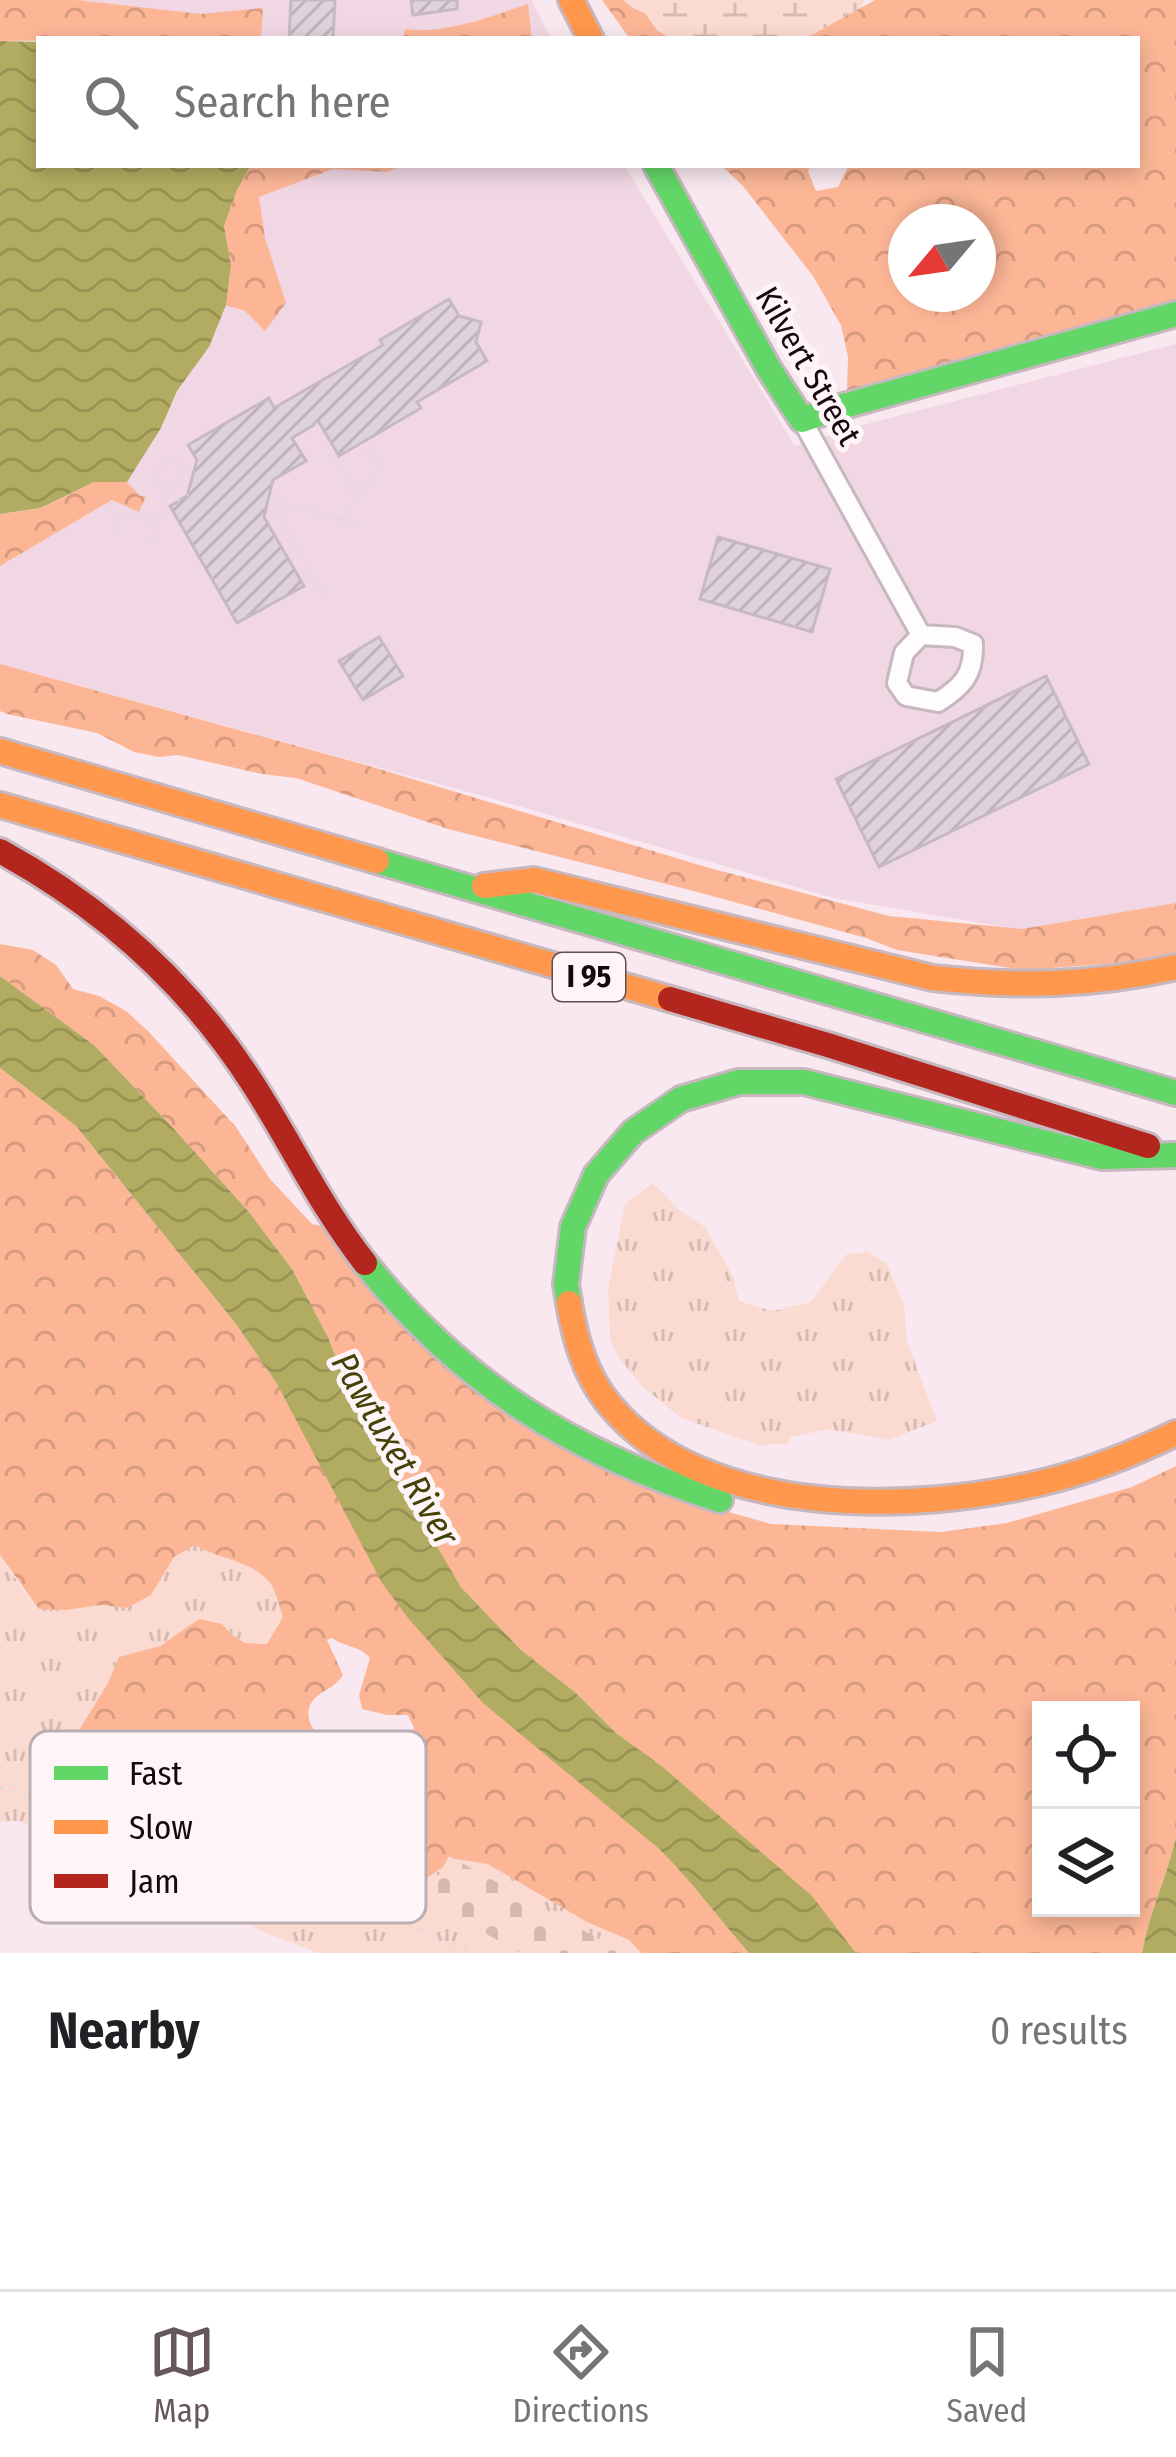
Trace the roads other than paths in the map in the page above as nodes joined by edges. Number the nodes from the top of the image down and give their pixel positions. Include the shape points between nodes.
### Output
1 (571, 0) edge
2 (589, 36) edge
3 (658, 168) edge
4 (1176, 314) edge
5 (802, 420) junction
6 (921, 635) junction
7 (0, 751) edge
8 (0, 805) edge
9 (0, 851) edge
10 (467, 888) junction
11 (1176, 967) edge
12 (1176, 1093) edge
13 (1176, 1155) edge
14 (1176, 1433) edge
15 (1176, 1457) edge

1 - 2 main road
3 - 5 main road, Kilvert Street
4 - 5 main road
5 - 6 street, Kilvert Street
6 - 6 street via 904,653 897,683 906,696 938,702 962,688 973,644
7 - 10 main road, I 95
8 - 13 main road, I 95 via 831,1046
9 - 15 main road via 140,948 242,1066 389,1292 461,1365 586,1450 732,1503 888,1522 1033,1507
10 - 11 main road via 534,880 968,983 1071,984
10 - 12 main road, I 95
13 - 14 main road via 1102,1157 804,1082 728,1082 659,1110 611,1154 579,1211 567,1294 593,1381 620,1418 675,1461 736,1482 850,1500 960,1497 1059,1478

